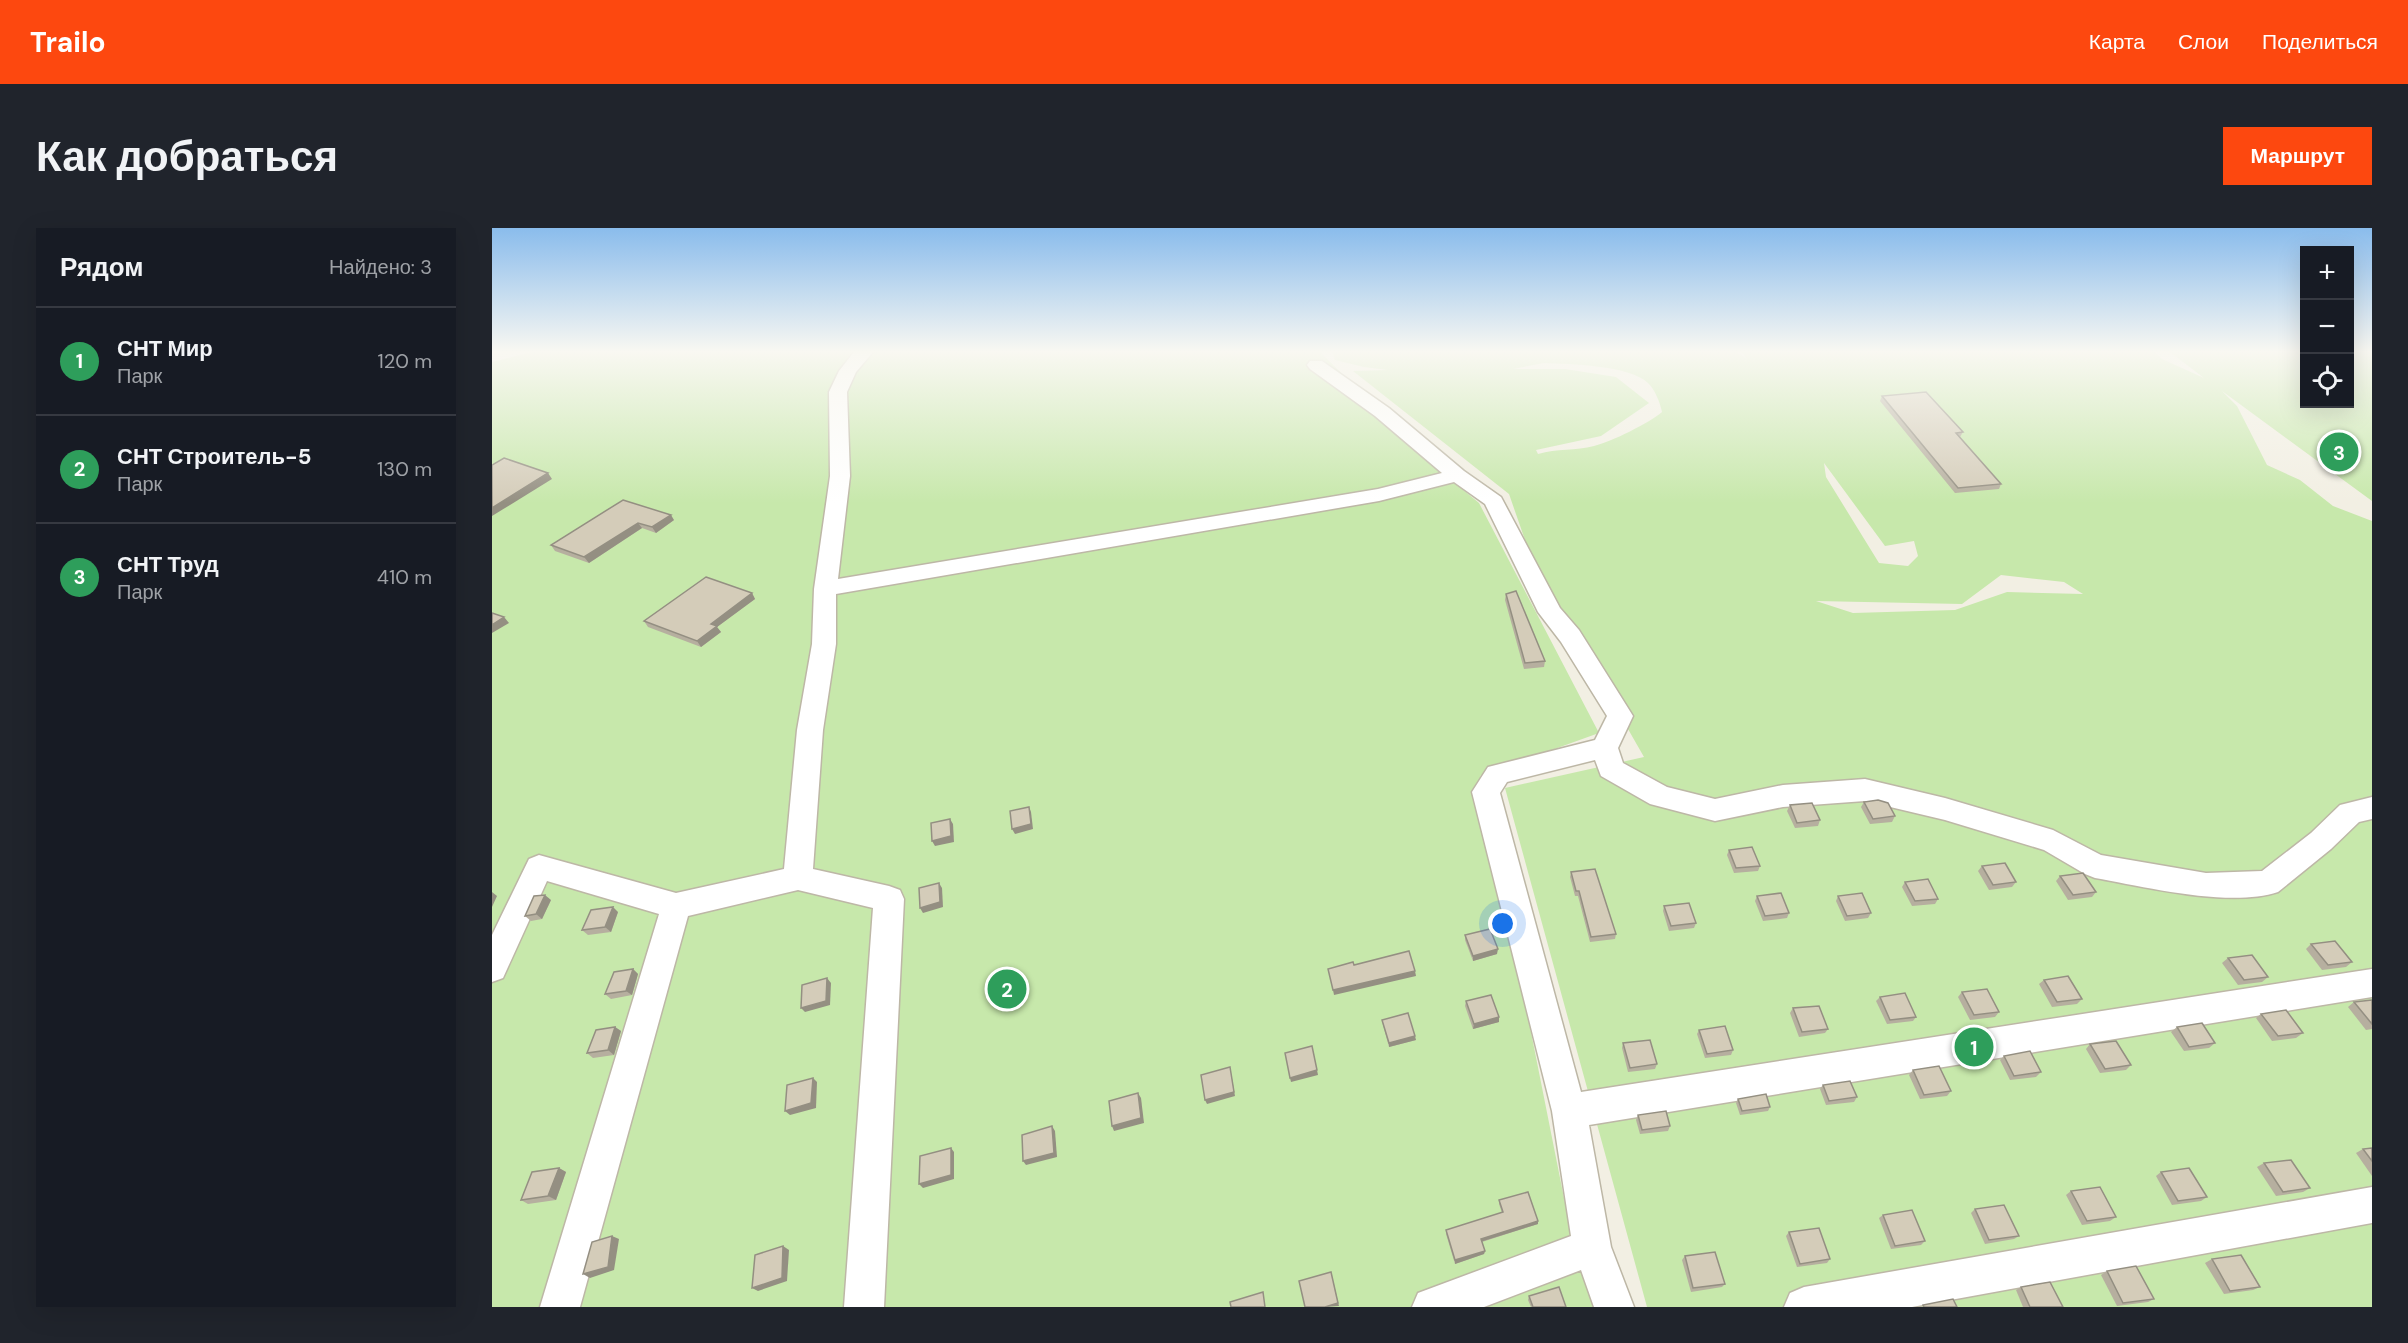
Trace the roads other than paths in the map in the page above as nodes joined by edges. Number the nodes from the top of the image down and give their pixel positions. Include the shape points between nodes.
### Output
1 (838, 402) edge
2 (1368, 402) edge
3 (1457, 475) junction
4 (825, 589) junction
5 (1605, 748) junction
6 (2372, 808) edge
7 (798, 878) junction
8 (676, 906) junction
9 (492, 968) edge
10 (2372, 983) edge
11 (1569, 1111) junction
12 (2372, 1205) edge
13 (1592, 1247) junction
14 (560, 1307) edge
15 (864, 1307) edge
16 (1432, 1307) edge
17 (1614, 1307) edge
18 (1804, 1307) edge

1 - 4 street via 840,476
2 - 3 street
3 - 4 street via 1379,495
3 - 5 street via 1494,501 1550,612 1570,636 1620,716
4 - 7 street via 824,644 810,730
5 - 6 street via 1611,769 1660,796 1715,810 1783,796 1865,790 2053,841 2095,866 2206,885 2268,884 2350,813
5 - 11 street via 1498,774 1486,792
7 - 8 street
7 - 15 street via 889,899
8 - 9 street via 539,867
8 - 14 street
10 - 11 street
11 - 13 street
12 - 18 street
13 - 16 street
13 - 17 street

